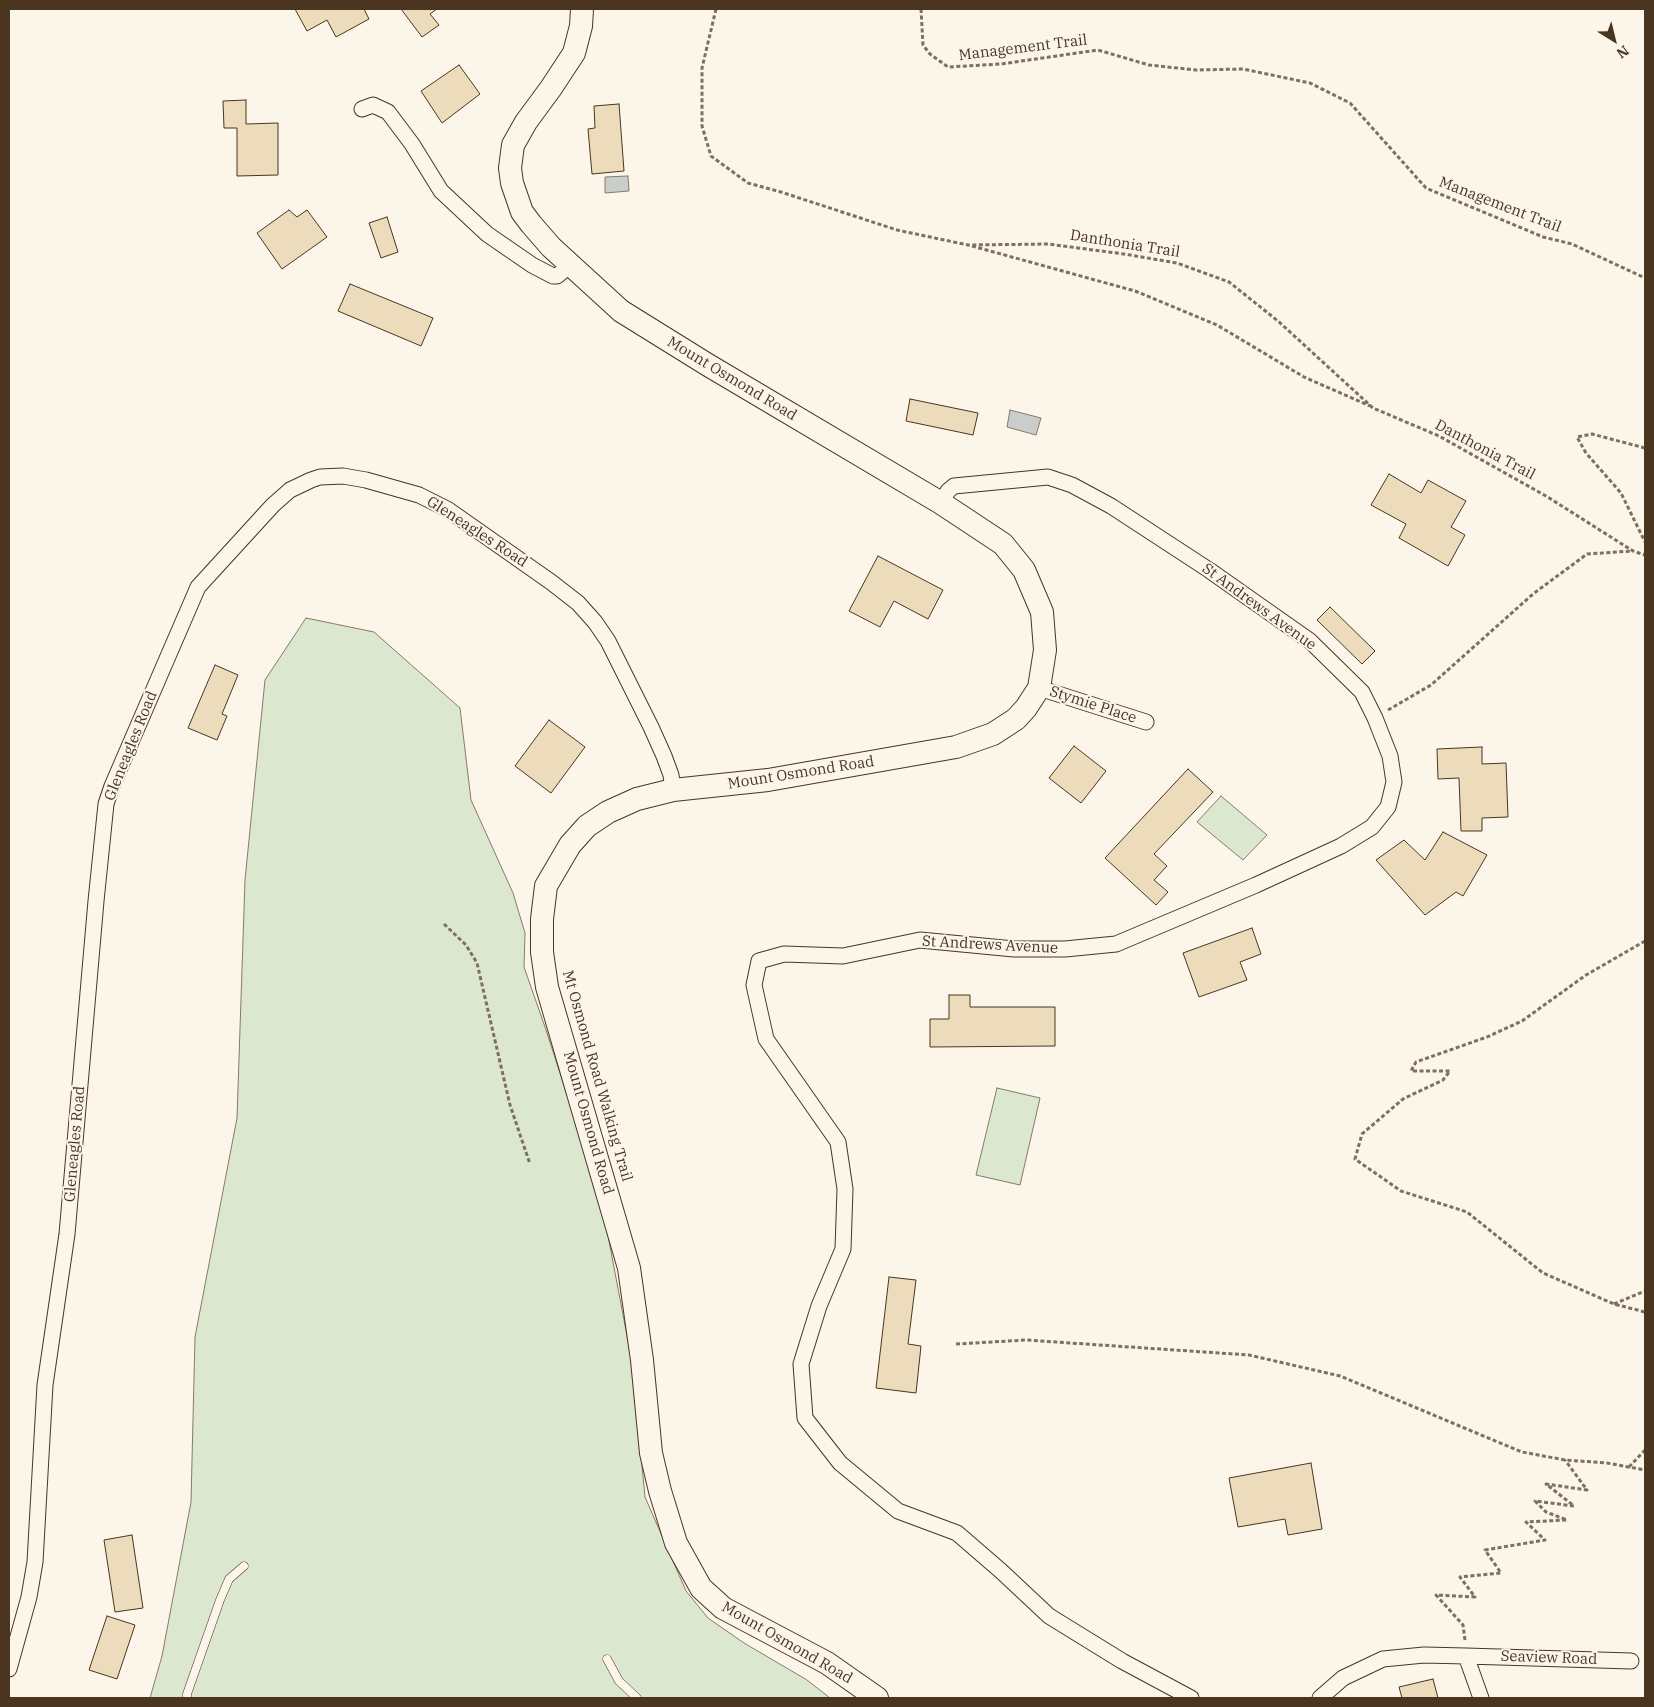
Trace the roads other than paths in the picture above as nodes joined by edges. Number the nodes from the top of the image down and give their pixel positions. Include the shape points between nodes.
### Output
1 (582, 9) edge
2 (362, 109) dead end
3 (570, 265) junction
4 (941, 503) junction
5 (1039, 688) junction
6 (1146, 722) dead end
7 (673, 790) junction
8 (244, 1566) dead end
9 (1466, 1656) junction
10 (607, 1659) dead end
11 (1631, 1661) dead end
12 (9, 1669) edge
13 (187, 1698) edge
14 (637, 1698) edge
15 (877, 1698) edge
16 (1191, 1698) edge
17 (1320, 1698) edge
18 (1481, 1698) edge

1 - 3 street, Mount Osmond Road via 574,53 518,134 510,168 522,212
2 - 3 street via 374,105 388,112 441,191 486,234 553,276
3 - 4 street, Mount Osmond Road via 621,311
4 - 5 street, Mount Osmond Road via 1003,544 1024,570 1042,612 1045,650
4 - 16 street, St Andrews Avenue via 954,486 1048,477 1072,485 1111,506 1310,641 1362,692 1390,756 1394,782 1388,807 1372,828 1341,846 1116,944 1014,949 920,940 843,956 784,954 760,961 754,985 766,1039 838,1142 845,1190 843,1249 819,1306 801,1364 805,1418 840,1463 898,1511 956,1533 1049,1616
5 - 6 street, Stymie Place
5 - 7 street, Mount Osmond Road via 1026,708 1006,726 956,747 768,780
7 - 12 street, Gleneagles Road via 671,775 651,726 595,622 578,603 551,582 459,517 419,494 351,477 330,476 311,480 290,490 274,505 198,587 106,804 67,1234 45,1385 35,1562
7 - 15 street, Mount Osmond Road via 623,804 588,826 570,845 546,886 542,919 547,987 629,1268 651,1453 676,1543 702,1588 723,1608 828,1663
8 - 13 lane via 229,1579
9 - 11 street, Seaview Road
9 - 17 street, Seaview Road via 1424,1655 1384,1659 1343,1678
9 - 18 street
10 - 14 lane via 619,1681

